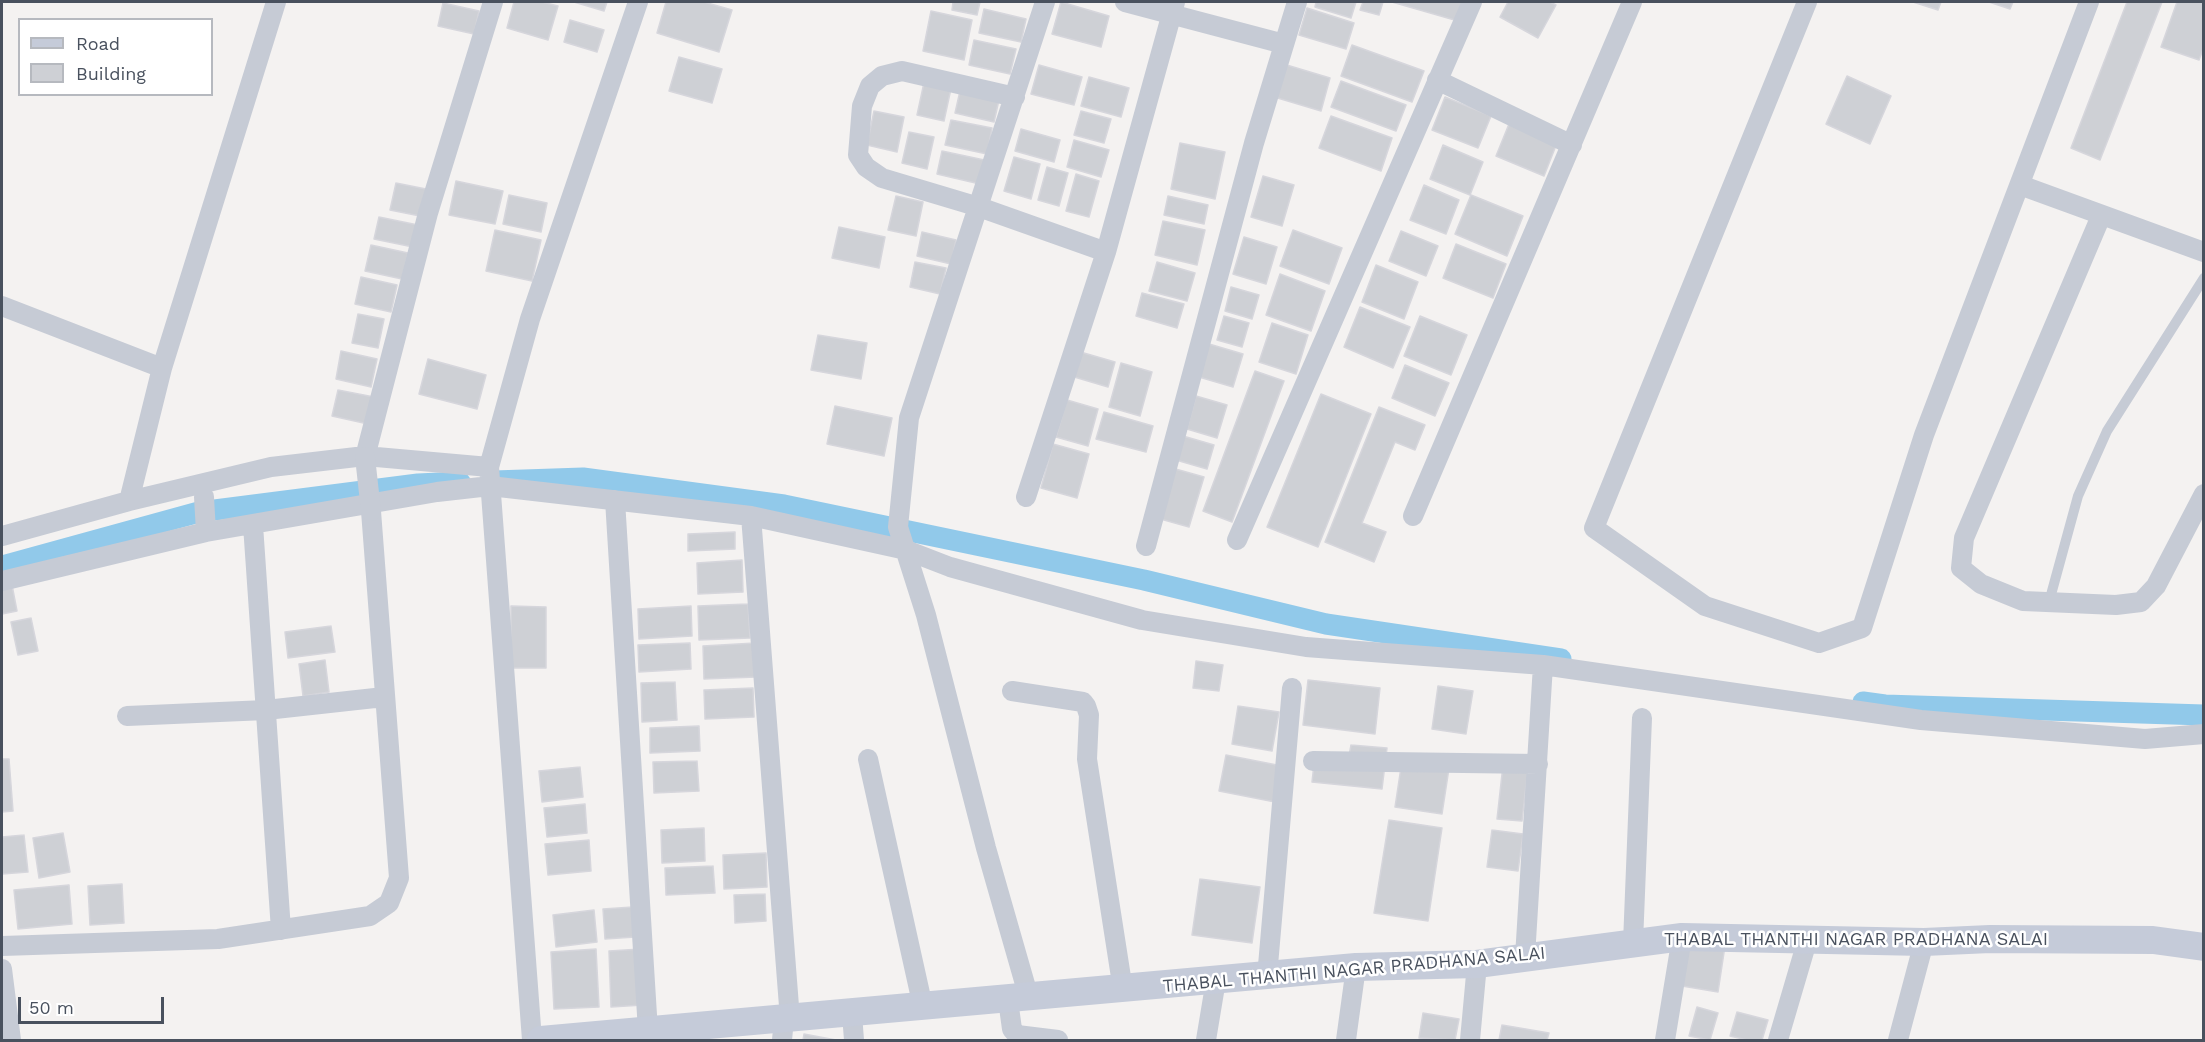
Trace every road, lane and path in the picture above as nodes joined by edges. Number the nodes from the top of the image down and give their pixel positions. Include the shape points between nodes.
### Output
1 (276, 2) edge
2 (493, 2) edge
3 (638, 2) edge
4 (1045, 2) edge
5 (1125, 2) edge
6 (1297, 2) edge
7 (1472, 2) edge
8 (1632, 2) edge
9 (1807, 2) edge
10 (2089, 2) edge
11 (1173, 7) edge
12 (1284, 44) junction
13 (1437, 80) junction
14 (1015, 97) junction
15 (1572, 145) junction
16 (2019, 185) junction
17 (979, 207) junction
18 (2101, 216) junction
19 (1106, 252) junction
20 (2204, 252) edge
21 (2204, 278) edge
22 (2, 306) edge
23 (162, 368) junction
24 (365, 457) junction
25 (490, 477) junction
26 (2204, 494) edge
27 (204, 497) dead end
28 (1026, 497) dead end
29 (615, 500) junction
30 (129, 501) junction
31 (751, 516) junction
32 (1413, 516) dead end
33 (253, 525) junction
34 (206, 527) junction
35 (2, 536) edge
36 (1237, 540) dead end
37 (1146, 546) dead end
38 (905, 549) junction
39 (2, 581) edge
40 (2049, 602) junction
41 (1544, 665) junction
42 (1292, 688) dead end
43 (1012, 691) dead end
44 (384, 698) junction
45 (266, 710) junction
46 (127, 716) dead end
47 (1642, 718) dead end
48 (2204, 734) edge
49 (868, 759) dead end
50 (1313, 761) dead end
51 (1538, 764) junction
52 (281, 930) junction
53 (1682, 937) junction
54 (1808, 938) junction
55 (1924, 942) junction
56 (1633, 943) junction
57 (2, 946) edge
58 (2204, 947) edge
59 (1525, 957) junction
60 (1477, 964) junction
61 (1356, 967) junction
62 (2, 969) edge
63 (1267, 978) junction
64 (1216, 980) junction
65 (1123, 990) junction
66 (1018, 999) junction
67 (923, 1007) junction
68 (785, 1026) edge
69 (853, 1027) edge
70 (648, 1031) junction
71 (732, 1032) edge
72 (11, 1041) edge
73 (532, 1041) edge
74 (541, 1041) edge
75 (1058, 1041) edge
76 (1206, 1041) edge
77 (1346, 1041) edge
78 (1470, 1041) edge
79 (1665, 1041) edge
80 (1778, 1041) edge
81 (1898, 1041) edge

1 - 23 street
2 - 24 street via 428,213
3 - 25 street via 530,319
4 - 14 street
5 - 11 street
6 - 12 street
7 - 13 street
8 - 15 street
9 - 16 street via 1594,528 1705,606 1819,643 1862,628 1924,435
10 - 16 street
11 - 12 street
11 - 19 street
12 - 37 street
13 - 15 street
13 - 36 street
14 - 17 street
14 - 17 street via 902,70 882,76 870,86 862,106 858,155 866,167 882,178
15 - 32 street
16 - 18 street
17 - 19 street
17 - 38 street via 909,418 898,527
18 - 20 street
18 - 40 street via 1964,538 1961,568 1981,584 2023,601
19 - 28 street
21 - 40 lane via 2107,431 2078,496
22 - 23 street
23 - 30 street
24 - 25 street
24 - 30 street via 271,467
24 - 44 street, bridge
25 - 29 street
25 - 33 street via 437,492
25 - 73 street
26 - 40 street via 2156,586 2141,602
27 - 34 street
29 - 31 street
29 - 70 street
30 - 35 street
31 - 38 street
31 - 68 street
33 - 34 street
33 - 45 street
34 - 39 street
38 - 41 street via 950,567 1142,620 1306,647
38 - 66 street via 926,615 986,848
41 - 48 street via 1921,720 2145,739
41 - 51 street
42 - 63 street
43 - 65 street via 1083,702 1086,706 1088,770
44 - 45 street
44 - 52 street via 399,878 389,903 370,916
45 - 46 street
45 - 52 street
47 - 56 street
49 - 67 street
50 - 51 street
51 - 59 street
52 - 57 street via 218,939
53 - 54 main road, THABAL THANTHI NAGAR PRADHANA SALAI
53 - 56 main road, THABAL THANTHI NAGAR PRADHANA SALAI
53 - 79 street
54 - 55 main road, THABAL THANTHI NAGAR PRADHANA SALAI
54 - 80 street
55 - 58 main road, THABAL THANTHI NAGAR PRADHANA SALAI via 2152,940
55 - 81 street
56 - 59 main road, THABAL THANTHI NAGAR PRADHANA SALAI
59 - 60 main road, THABAL THANTHI NAGAR PRADHANA SALAI
60 - 61 main road, THABAL THANTHI NAGAR PRADHANA SALAI
60 - 78 street
61 - 63 main road, THABAL THANTHI NAGAR PRADHANA SALAI
61 - 77 street
62 - 72 street
63 - 64 main road, THABAL THANTHI NAGAR PRADHANA SALAI
64 - 65 main road, THABAL THANTHI NAGAR PRADHANA SALAI
64 - 76 street
65 - 66 main road, THABAL THANTHI NAGAR PRADHANA SALAI
66 - 67 main road, THABAL THANTHI NAGAR PRADHANA SALAI
66 - 75 street via 1012,1029 1017,1035
67 - 69 main road, THABAL THANTHI NAGAR PRADHANA SALAI
68 - 69 main road, THABAL THANTHI NAGAR PRADHANA SALAI
68 - 71 main road, THABAL THANTHI NAGAR PRADHANA SALAI
70 - 71 main road, THABAL THANTHI NAGAR PRADHANA SALAI
70 - 74 main road, THABAL THANTHI NAGAR PRADHANA SALAI

